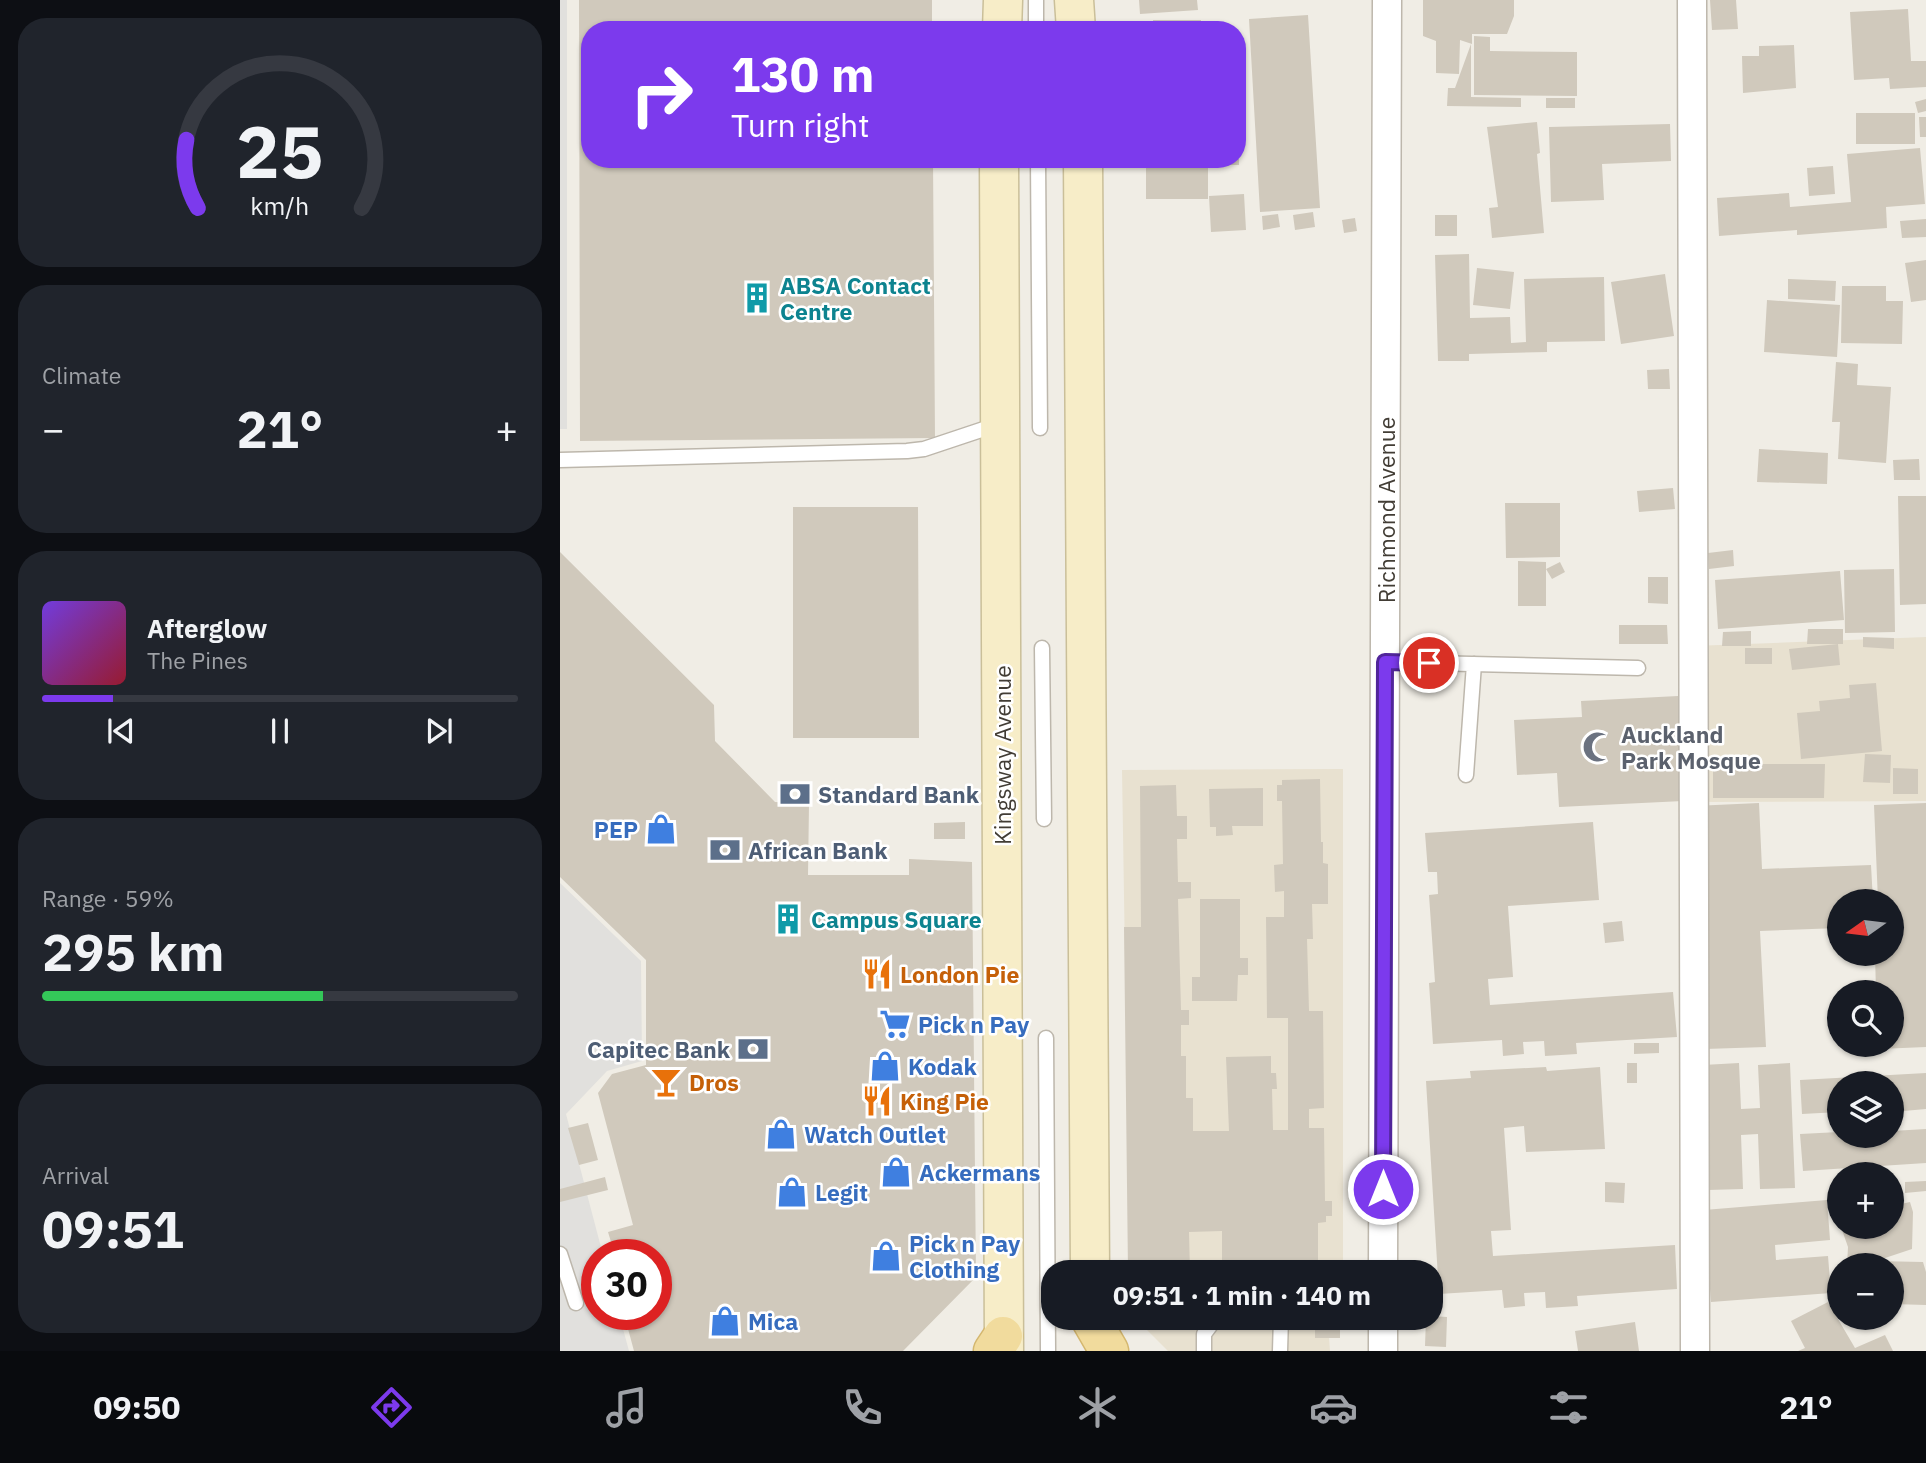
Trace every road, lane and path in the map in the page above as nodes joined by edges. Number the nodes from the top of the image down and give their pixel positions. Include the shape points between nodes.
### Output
1 (1003, 0) edge
2 (1036, 0) edge
3 (1074, 0) edge
4 (1387, 0) edge
5 (1692, 0) edge
6 (1002, 21) edge
7 (1036, 21) edge
8 (1075, 21) edge
9 (999, 168) edge
10 (1038, 168) edge
11 (1083, 168) edge
12 (1002, 423) junction
13 (1040, 428) dead end
14 (560, 460) edge
15 (1042, 648) dead end
16 (1385, 662) junction
17 (1474, 664) junction
18 (1638, 668) dead end
19 (1466, 775) dead end
20 (1044, 819) dead end
21 (1046, 1038) dead end
22 (560, 1254) edge
23 (1090, 1260) edge
24 (1383, 1260) edge
25 (576, 1303) dead end
26 (1090, 1330) edge
27 (1097, 1330) edge
28 (1207, 1330) edge
29 (1281, 1330) edge
30 (1383, 1330) edge
31 (1000, 1346) edge
32 (1048, 1351) edge
33 (1089, 1351) edge
34 (1109, 1351) edge
35 (1205, 1351) edge
36 (1280, 1351) edge
37 (1383, 1351) edge
38 (1695, 1351) edge

1 - 6 main road
2 - 7 lane
3 - 8 main road
4 - 16 street, Richmond Avenue
5 - 38 street
9 - 12 main road, Kingsway Avenue
10 - 13 lane
11 - 23 main road
12 - 14 lane via 906,451
12 - 31 main road, Kingsway Avenue
15 - 20 lane
16 - 17 lane
16 - 24 street, Richmond Avenue
17 - 18 lane
17 - 19 lane
21 - 32 lane
22 - 25 lane
26 - 33 main road
27 - 34 main road
28 - 35 lane
29 - 36 lane
30 - 37 street

